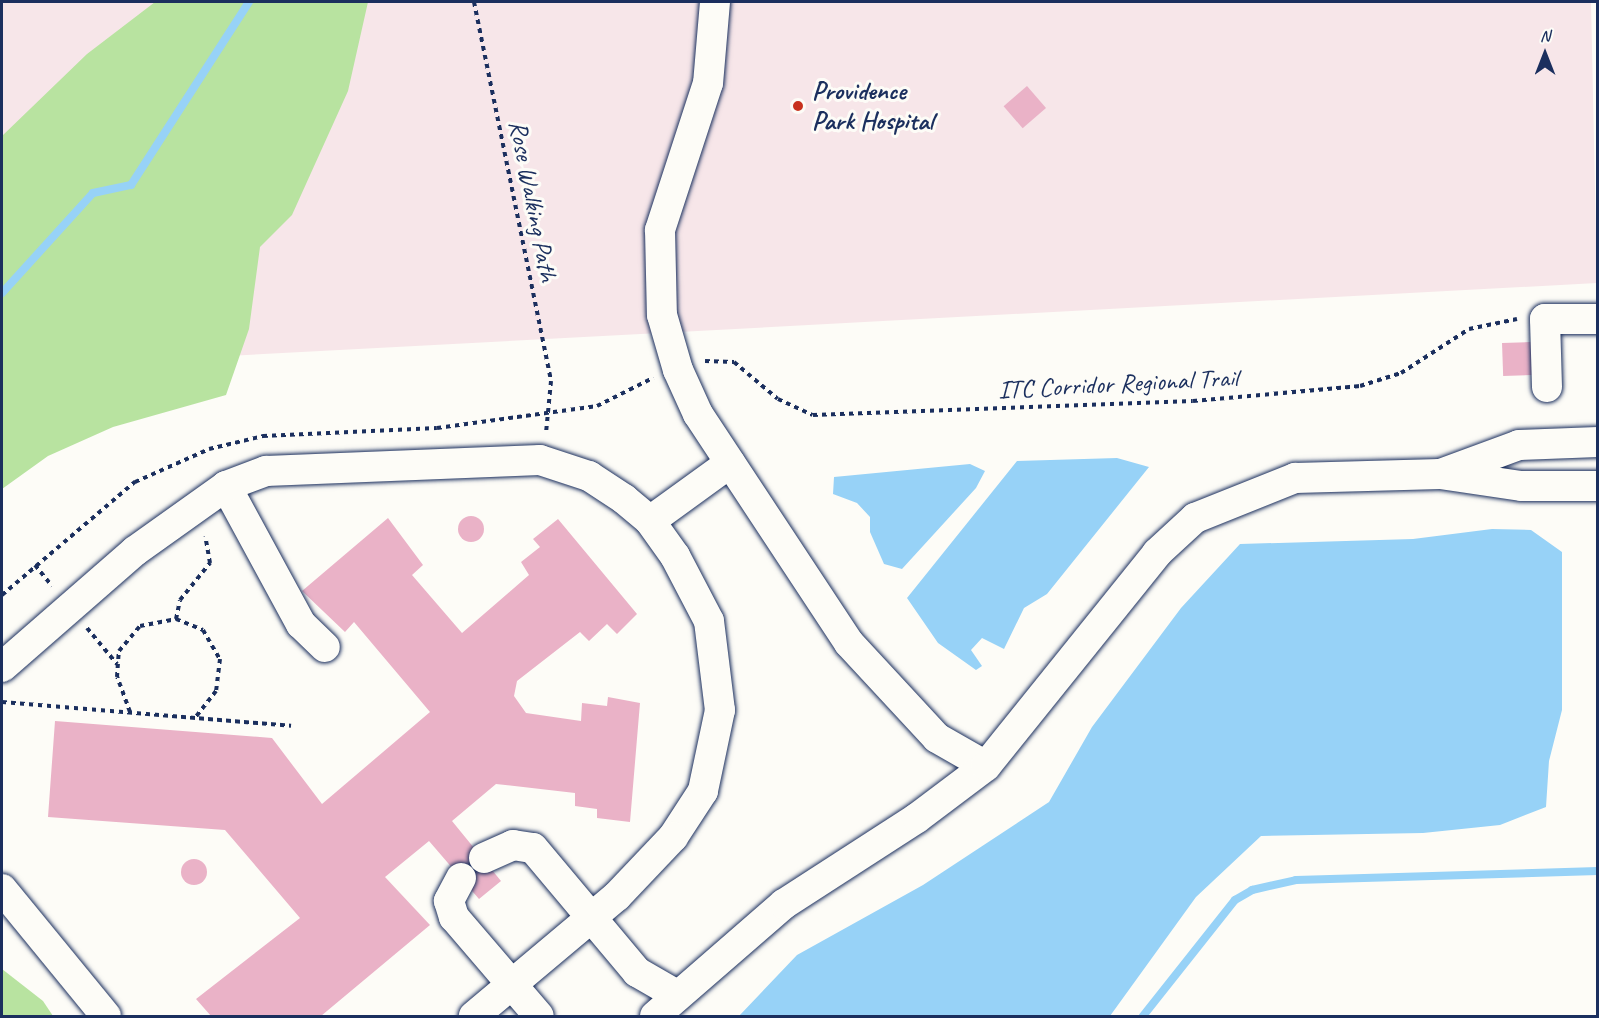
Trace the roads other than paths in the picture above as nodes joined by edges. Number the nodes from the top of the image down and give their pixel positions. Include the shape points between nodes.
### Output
1 (715, 2) edge
2 (1598, 319) edge
3 (1547, 387) dead end
4 (1598, 442) edge
5 (730, 463) junction
6 (1440, 474) junction
7 (226, 486) junction
8 (1598, 486) edge
9 (650, 521) junction
10 (325, 647) dead end
11 (2, 666) edge
12 (986, 766) junction
13 (484, 858) dead end
14 (461, 878) dead end
15 (2, 889) edge
16 (592, 917) junction
17 (513, 985) junction
18 (677, 995) junction
19 (106, 1017) edge
20 (474, 1017) edge
21 (540, 1017) edge
22 (656, 1017) edge

1 - 5 lane via 708,83 660,230 659,288 666,332 687,393
2 - 3 lane via 1545,319
4 - 6 lane via 1519,445
5 - 9 lane
5 - 12 lane via 849,643 937,738
6 - 8 lane via 1521,486
6 - 12 lane via 1295,478 1196,518 1157,553
7 - 9 lane via 277,470 540,460 589,476
7 - 10 lane via 301,624
7 - 11 lane via 135,551
9 - 16 lane via 709,621 720,710 703,791 673,837
12 - 18 lane via 917,818 784,904
13 - 16 lane via 513,845 533,848
14 - 17 lane via 449,901 454,917
15 - 19 lane
16 - 17 lane
16 - 18 lane via 637,972
17 - 20 lane
17 - 21 lane
18 - 22 lane

